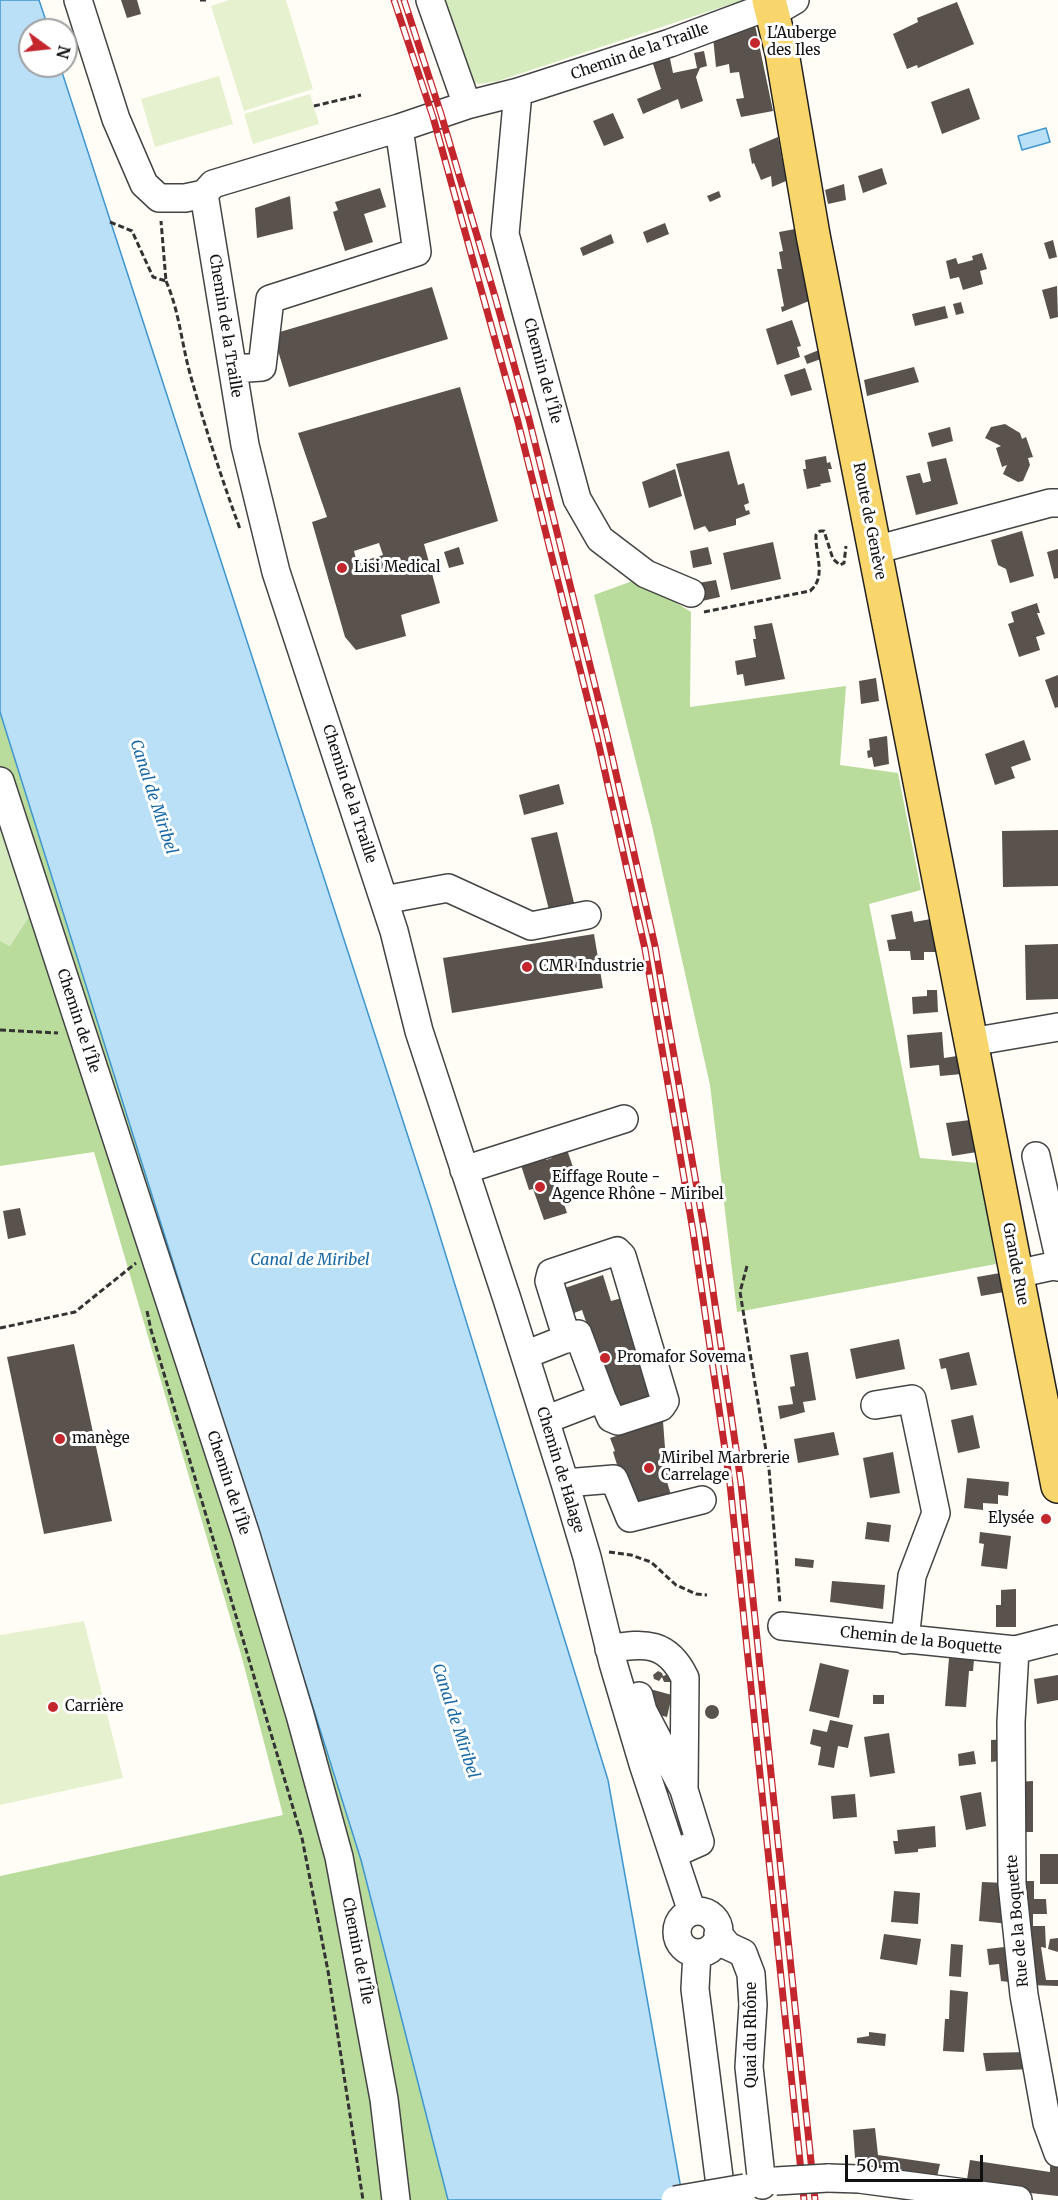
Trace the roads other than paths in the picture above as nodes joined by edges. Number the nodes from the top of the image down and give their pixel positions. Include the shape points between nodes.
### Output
1 (78, 0) edge
2 (430, 0) edge
3 (779, 3) edge
4 (519, 92) junction
5 (468, 105) junction
6 (399, 129) junction
7 (204, 194) junction
8 (232, 369) junction
9 (1058, 503) edge
10 (860, 547) junction
11 (691, 593) road end
12 (0, 781) edge
13 (384, 900) junction
14 (587, 915) dead end
15 (1058, 1027) edge
16 (419, 1031) joint
17 (971, 1042) junction
18 (624, 1119) dead end
19 (1036, 1156) dead end
20 (464, 1170) junction
21 (1054, 1220) edge
22 (1058, 1253) edge
23 (1058, 1267) edge
24 (1016, 1274) junction
25 (567, 1339) junction
26 (525, 1355) junction
27 (602, 1398) junction
28 (875, 1405) dead end
29 (545, 1420) junction
30 (565, 1483) junction
31 (1058, 1486) edge
32 (702, 1500) dead end
33 (782, 1626) road end
34 (1058, 1639) edge
35 (905, 1640) junction
36 (618, 1648) junction
37 (1015, 1650) junction
38 (684, 1790) junction
39 (673, 1854) junction
40 (692, 1912) junction
41 (718, 1935) junction
42 (697, 1953) junction
43 (1058, 2153) edge
44 (741, 2189) edge
45 (860, 2189) edge
46 (396, 2200) edge
47 (675, 2200) edge
48 (1018, 2200) edge

1 - 7 street via 116,119 144,184 159,198
2 - 5 street
3 - 4 street, Chemin de la Traille
3 - 10 main road, Route de Genève via 782,53 813,235 861,431
4 - 5 street, Chemin de la Traille
4 - 11 street, Chemin de l'Île via 505,234 577,499 600,539 646,574
5 - 6 street, Chemin de la Traille
6 - 7 street, Chemin de la Traille via 213,184
6 - 8 street via 417,252 270,299 262,367
7 - 8 street, Chemin de la Traille
8 - 13 street, Chemin de la Traille via 245,445 276,572
9 - 10 street
10 - 17 main road, Route de Genève
12 - 46 street, Chemin de l'Île via 246,1535 300,1715 339,1857 384,2099
13 - 14 street via 448,888 531,926
13 - 16 street, Chemin de la Traille
15 - 17 street
16 - 20 street, Chemin de Halage
17 - 24 main road, Grande Rue
18 - 20 street
19 - 21 street
20 - 26 street, Chemin de Halage
21 - 22 street
23 - 24 street
24 - 31 main road, Grande Rue
25 - 26 street
25 - 27 street via 578,1334
25 - 27 street via 549,1281 551,1274 616,1251 622,1256 665,1401 661,1407 618,1421 610,1418
26 - 29 street, Chemin de Halage
27 - 29 street
28 - 35 street via 912,1399 936,1513 912,1576
29 - 30 street, Chemin de Halage
30 - 32 street via 614,1479 630,1518
30 - 36 street, Chemin de Halage
33 - 35 street, Chemin de la Boquette
34 - 37 street, Chemin de la Boquette
35 - 37 street, Chemin de la Boquette
36 - 38 street via 643,1711
36 - 38 street via 644,1644 665,1652 678,1662 686,1678
36 - 39 street, Chemin de Halage via 643,1764
37 - 43 street, Rue de la Boquette via 1011,1722 1012,1884 1024,1995 1047,2122
38 - 39 street via 700,1842
39 - 40 street, Chemin de Halage
40 - 41 street via 701,1911 712,1917
40 - 42 street via 679,1922 678,1935 683,1946
41 - 42 street via 713,1946
41 - 44 street, Quai du Rhône via 742,1953 751,1974 753,2005
42 - 44 street via 695,1989
44 - 45 street, bridge via 828,2178
44 - 47 street, bridge
45 - 48 street

